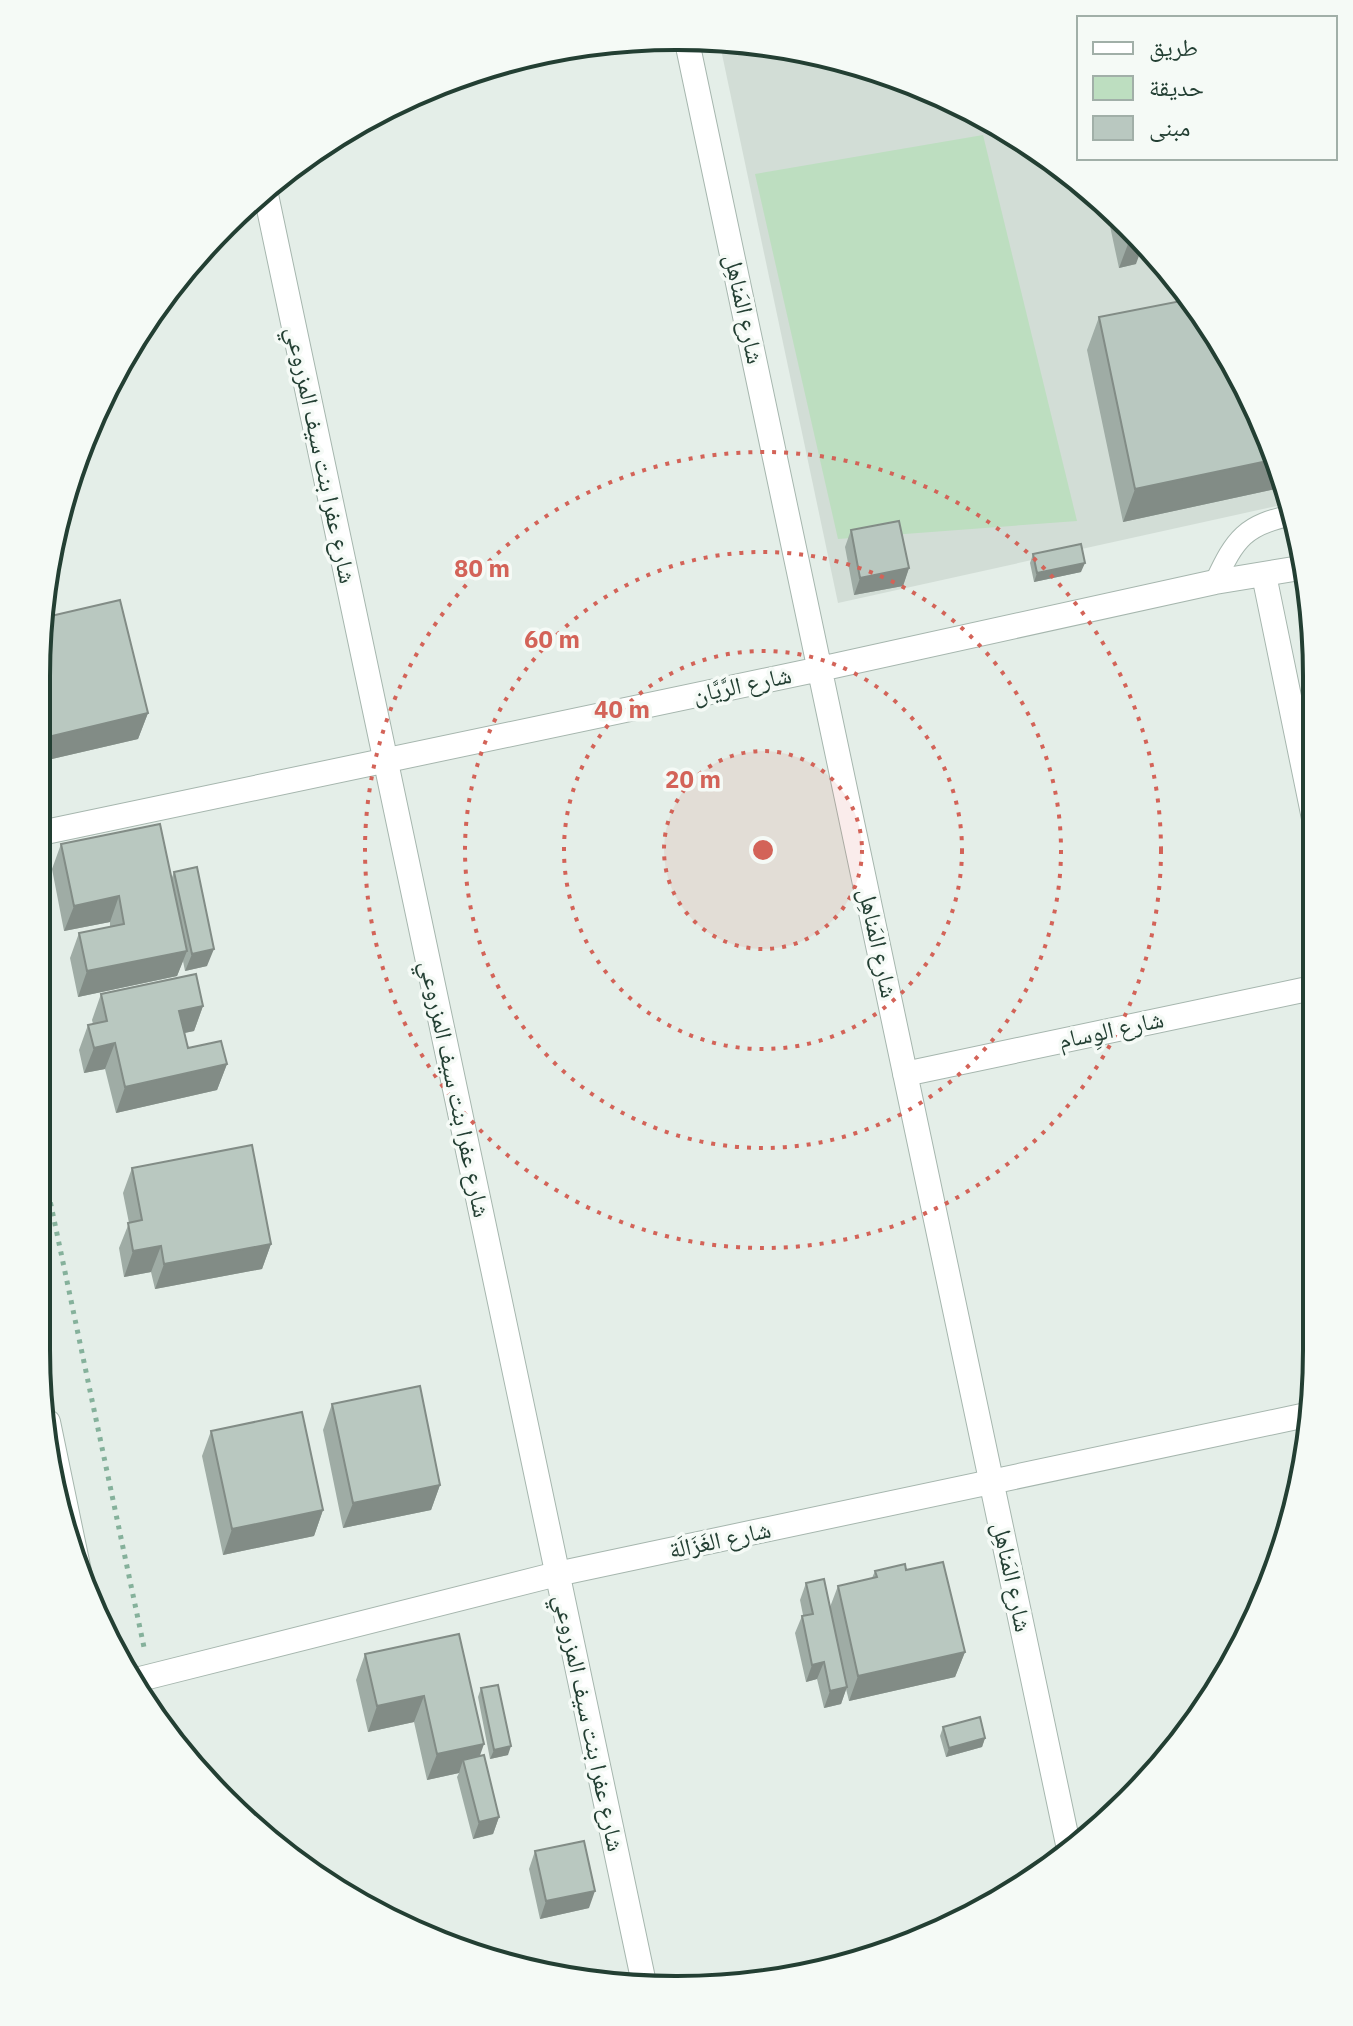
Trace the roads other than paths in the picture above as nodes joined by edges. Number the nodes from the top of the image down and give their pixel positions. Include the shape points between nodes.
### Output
1 (689, 50) edge
2 (267, 201) edge
3 (1283, 517) edge
4 (1294, 569) edge
5 (1264, 575) junction
6 (1215, 582) junction
7 (820, 669) junction
8 (386, 760) junction
9 (1303, 765) edge
10 (50, 831) edge
11 (1303, 990) edge
12 (905, 1074) junction
13 (1299, 1417) edge
14 (992, 1483) junction
15 (557, 1574) junction
16 (144, 1678) edge
17 (1067, 1840) edge
18 (642, 1975) edge

1 - 7 street, شارع المَناهِل
2 - 8 street, شارع عفرا بنت سيف المزروعي
3 - 6 lane via 1242,536
4 - 5 street, شارع الرَّيَّان
5 - 6 street, شارع الرَّيَّان
5 - 9 street
6 - 7 street, شارع الرَّيَّان
7 - 8 street, شارع الرَّيَّان
7 - 12 street, شارع المَناهِل
8 - 10 street, شارع الرَّيَّان
8 - 15 street, شارع عفرا بنت سيف المزروعي
11 - 12 street, شارع الوِسام
12 - 14 street, شارع المَناهِل
13 - 14 street, شارع الغَزَالَة
14 - 15 street, شارع الغَزَالَة
14 - 17 street, شارع المَناهِل
15 - 16 street, شارع الغَزَالَة
15 - 18 street, شارع عفرا بنت سيف المزروعي

